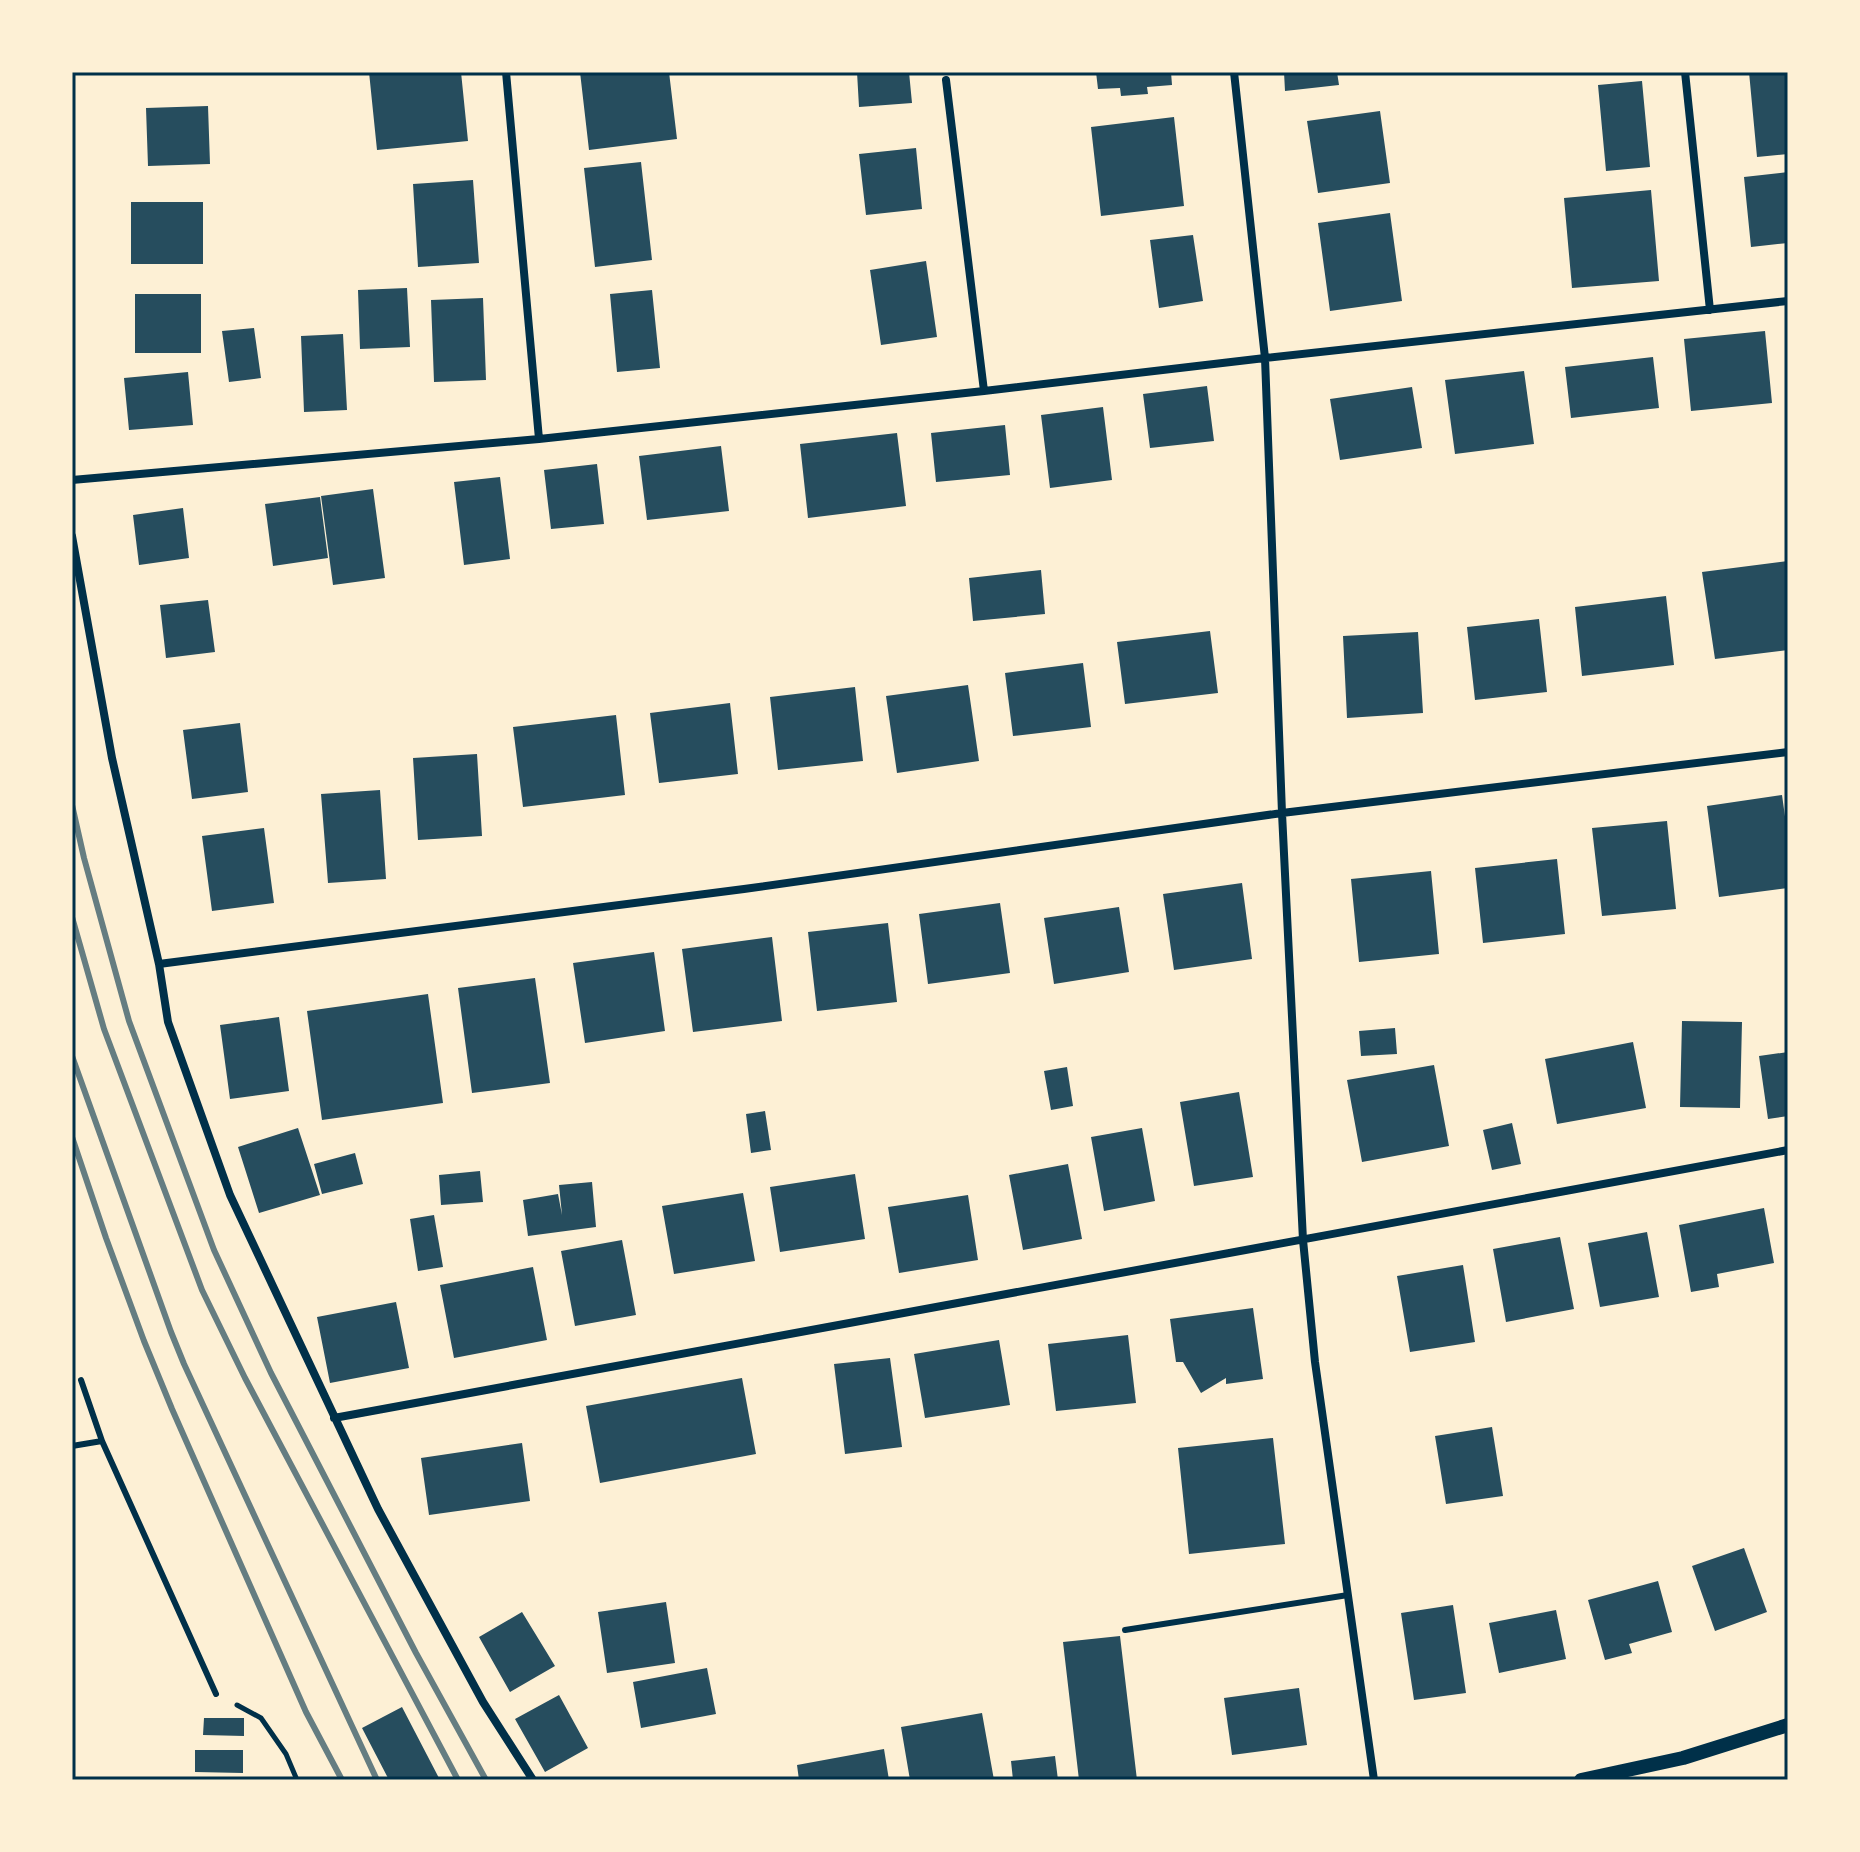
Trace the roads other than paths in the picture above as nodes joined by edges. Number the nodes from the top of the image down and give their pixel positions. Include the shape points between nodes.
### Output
1 (506, 72) edge
2 (1234, 72) edge
3 (1685, 72) edge
4 (946, 80) dead end
5 (1788, 301) edge
6 (1710, 310) junction
7 (1265, 358) junction
8 (984, 391) junction
9 (539, 439) junction
10 (72, 480) edge
11 (72, 536) edge
12 (1788, 752) edge
13 (1282, 813) junction
14 (159, 964) junction
15 (1788, 1150) edge
16 (1303, 1240) junction
17 (81, 1380) dead end
18 (334, 1418) junction
19 (102, 1441) junction
20 (72, 1446) edge
21 (1348, 1595) junction
22 (1125, 1630) dead end
23 (216, 1694) road end
24 (1788, 1725) edge
25 (533, 1780) edge
26 (1374, 1780) edge
27 (1581, 1780) edge

1 - 9 street
2 - 7 street
3 - 6 street
4 - 8 street
5 - 6 street
6 - 7 street
7 - 8 street
7 - 13 street
8 - 9 street
9 - 10 street
11 - 14 street via 112,758
12 - 13 street
13 - 14 street
13 - 16 street
14 - 18 street via 168,1022 230,1195
15 - 16 street
16 - 18 street
16 - 21 street
17 - 19 lane
18 - 25 street via 483,1702
19 - 20 lane
19 - 23 lane
21 - 22 lane
21 - 26 street
24 - 27 street via 1683,1758

